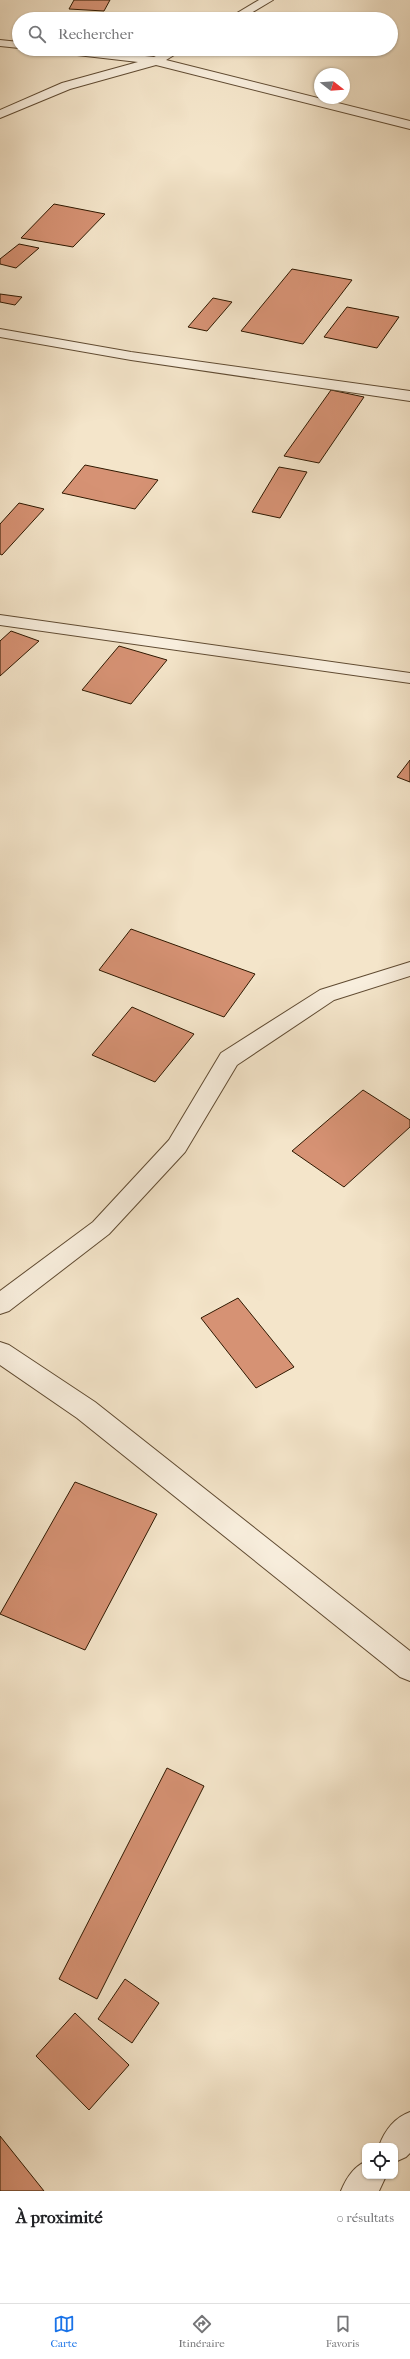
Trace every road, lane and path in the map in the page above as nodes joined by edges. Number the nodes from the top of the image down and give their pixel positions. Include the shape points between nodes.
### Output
1 (267, 0) edge
2 (246, 12) edge
3 (0, 43) edge
4 (12, 44) edge
5 (112, 56) edge
6 (165, 56) edge
7 (156, 61) junction
8 (0, 114) edge
9 (410, 125) edge
10 (0, 333) edge
11 (410, 396) edge
12 (0, 620) edge
13 (410, 678) edge
14 (410, 969) edge
15 (0, 1304) edge
16 (0, 1352) edge
17 (410, 1668) edge
18 (410, 2128) edge
19 (398, 2143) edge
20 (367, 2179) edge
21 (357, 2191) edge

1 - 2 street
3 - 4 street
5 - 7 street
6 - 7 street
7 - 8 street via 66,86
7 - 9 street
10 - 11 street via 131,356
12 - 13 street
14 - 15 street via 327,995 229,1059 177,1146 101,1228
16 - 17 street via 86,1410
18 - 19 street
20 - 21 street

